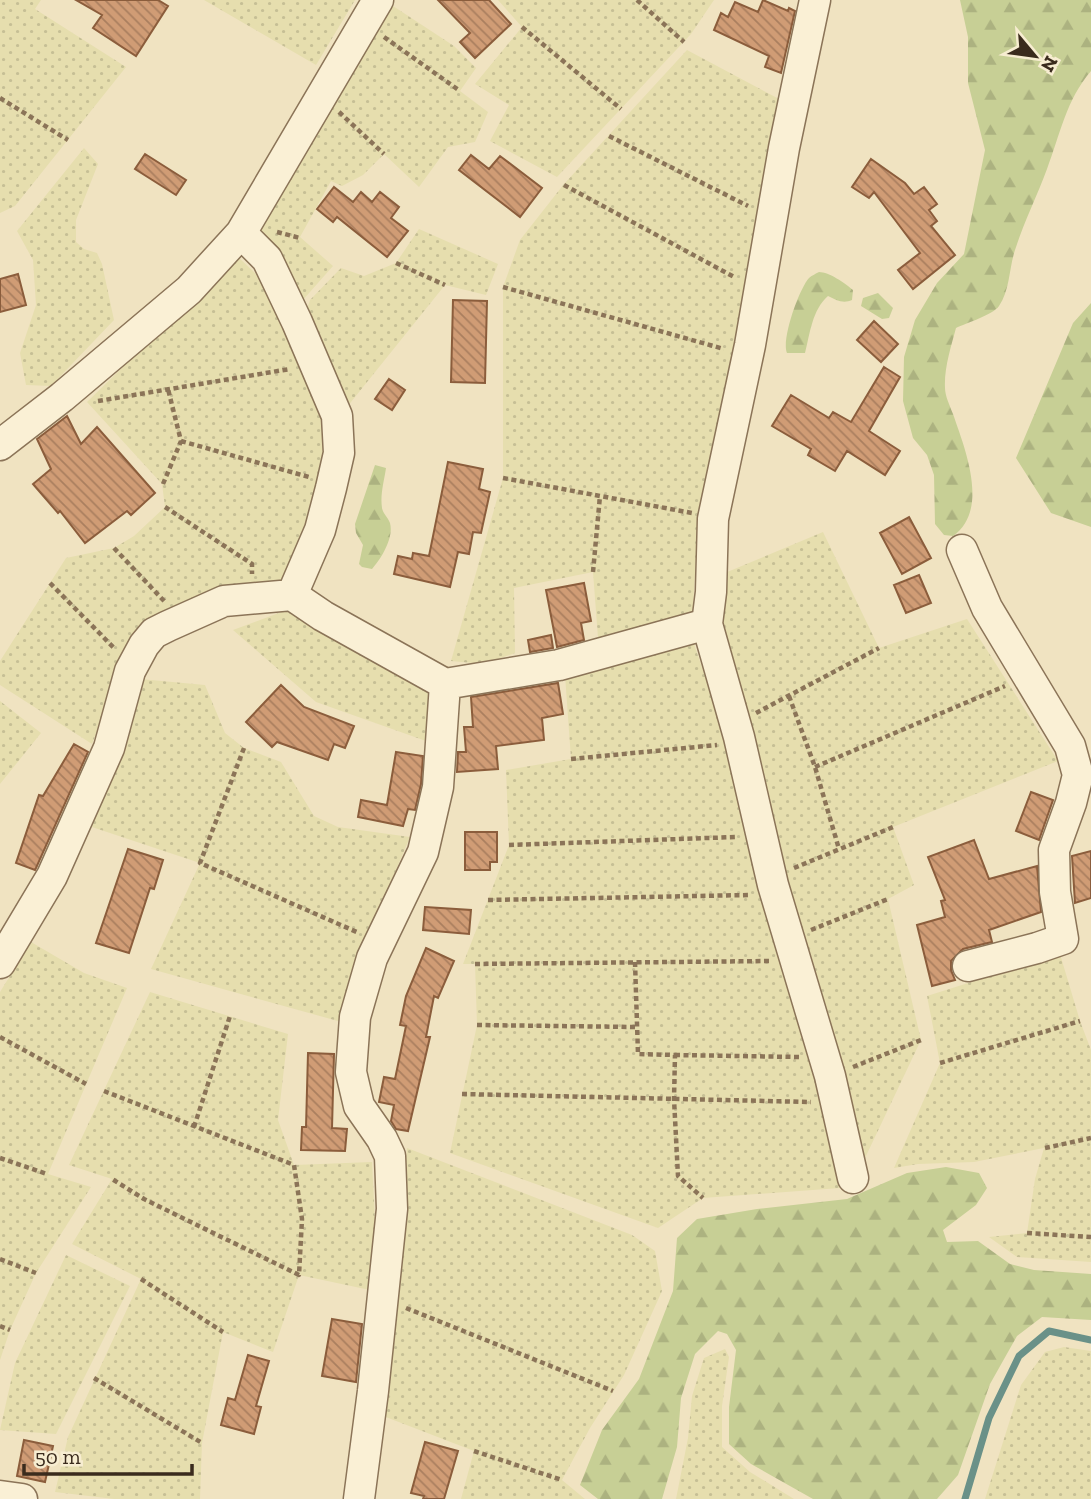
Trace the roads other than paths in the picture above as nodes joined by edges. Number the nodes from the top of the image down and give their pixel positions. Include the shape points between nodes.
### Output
1 (378, 0) edge
2 (815, 0) edge
3 (241, 233) junction
4 (0, 445) edge
5 (962, 550) dead end
6 (292, 595) junction
7 (708, 624) junction
8 (445, 684) junction
9 (0, 963) edge
10 (968, 966) dead end
11 (853, 1178) dead end
12 (0, 1496) edge
13 (22, 1499) edge
14 (359, 1499) edge

1 - 3 street
2 - 7 street via 713,519
3 - 4 street via 188,290
3 - 6 street via 267,259 337,416 339,453 331,488 320,530
5 - 10 street via 987,608 1070,746 1077,775 1054,850 1063,939
6 - 8 street
6 - 9 street via 224,601 155,633 144,645 130,671 109,748 52,876
7 - 8 street via 559,665
7 - 11 street via 821,1078
8 - 14 street via 438,787 423,852 372,958 355,1017 351,1072 359,1106 390,1156 392,1209
12 - 13 street

